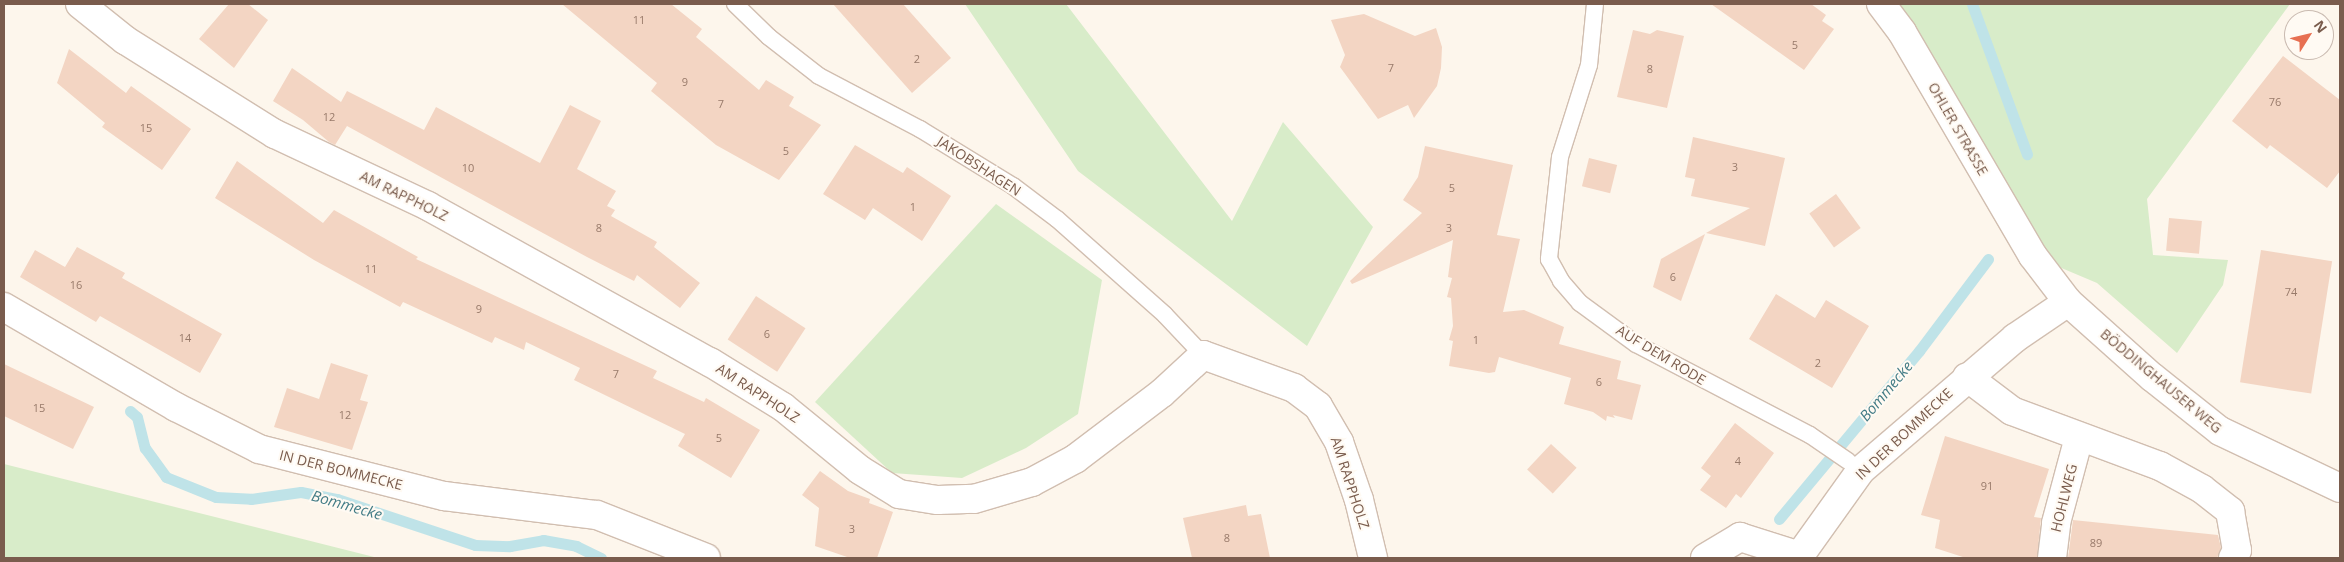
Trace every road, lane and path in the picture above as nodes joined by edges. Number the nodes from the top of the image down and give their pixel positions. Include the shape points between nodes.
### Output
1 (80, 4) edge
2 (735, 4) edge
3 (1594, 4) edge
4 (1881, 4) edge
5 (2033, 256) joint
6 (2068, 302) junction
7 (4, 307) edge
8 (1202, 355) junction
9 (1967, 377) junction
10 (2079, 437) junction
11 (1855, 466) junction
12 (2340, 488) edge
13 (1798, 556) edge
14 (706, 558) edge
15 (1373, 558) edge
16 (1705, 558) edge
17 (2052, 558) edge
18 (2233, 558) edge

1 - 8 street, AM RAPPHOLZ via 125,40 275,134 428,206 710,362 783,407 860,470 899,494 938,500 974,499 1032,482 1075,459 1162,393
2 - 8 lane, JAKOBSHAGEN via 768,38 820,76 920,128 1013,186 1057,219 1165,315
3 - 11 lane, AUF DEM RODE via 1589,65 1560,157 1549,259 1561,281 1580,303 1636,344 1810,435
4 - 5 street, OHLER STRASSE via 1907,41
5 - 6 street, BÖDDINGHAUSER WEG
6 - 9 street, IN DER BOMMECKE via 2015,338
6 - 12 street, BÖDDINGHAUSER WEG via 2152,377 2220,431
7 - 14 street, IN DER BOMMECKE via 176,407 259,449 444,496 597,515
8 - 15 street, AM RAPPHOLZ via 1294,388 1318,406 1339,442 1359,500
9 - 10 street via 2012,411
9 - 11 street, IN DER BOMMECKE
10 - 17 street, HOHLWEG via 2056,523
10 - 18 street via 2160,466 2202,489 2230,510 2238,550
11 - 13 street, IN DER BOMMECKE
13 - 16 street, IN DER BOMMECKE via 1740,537

